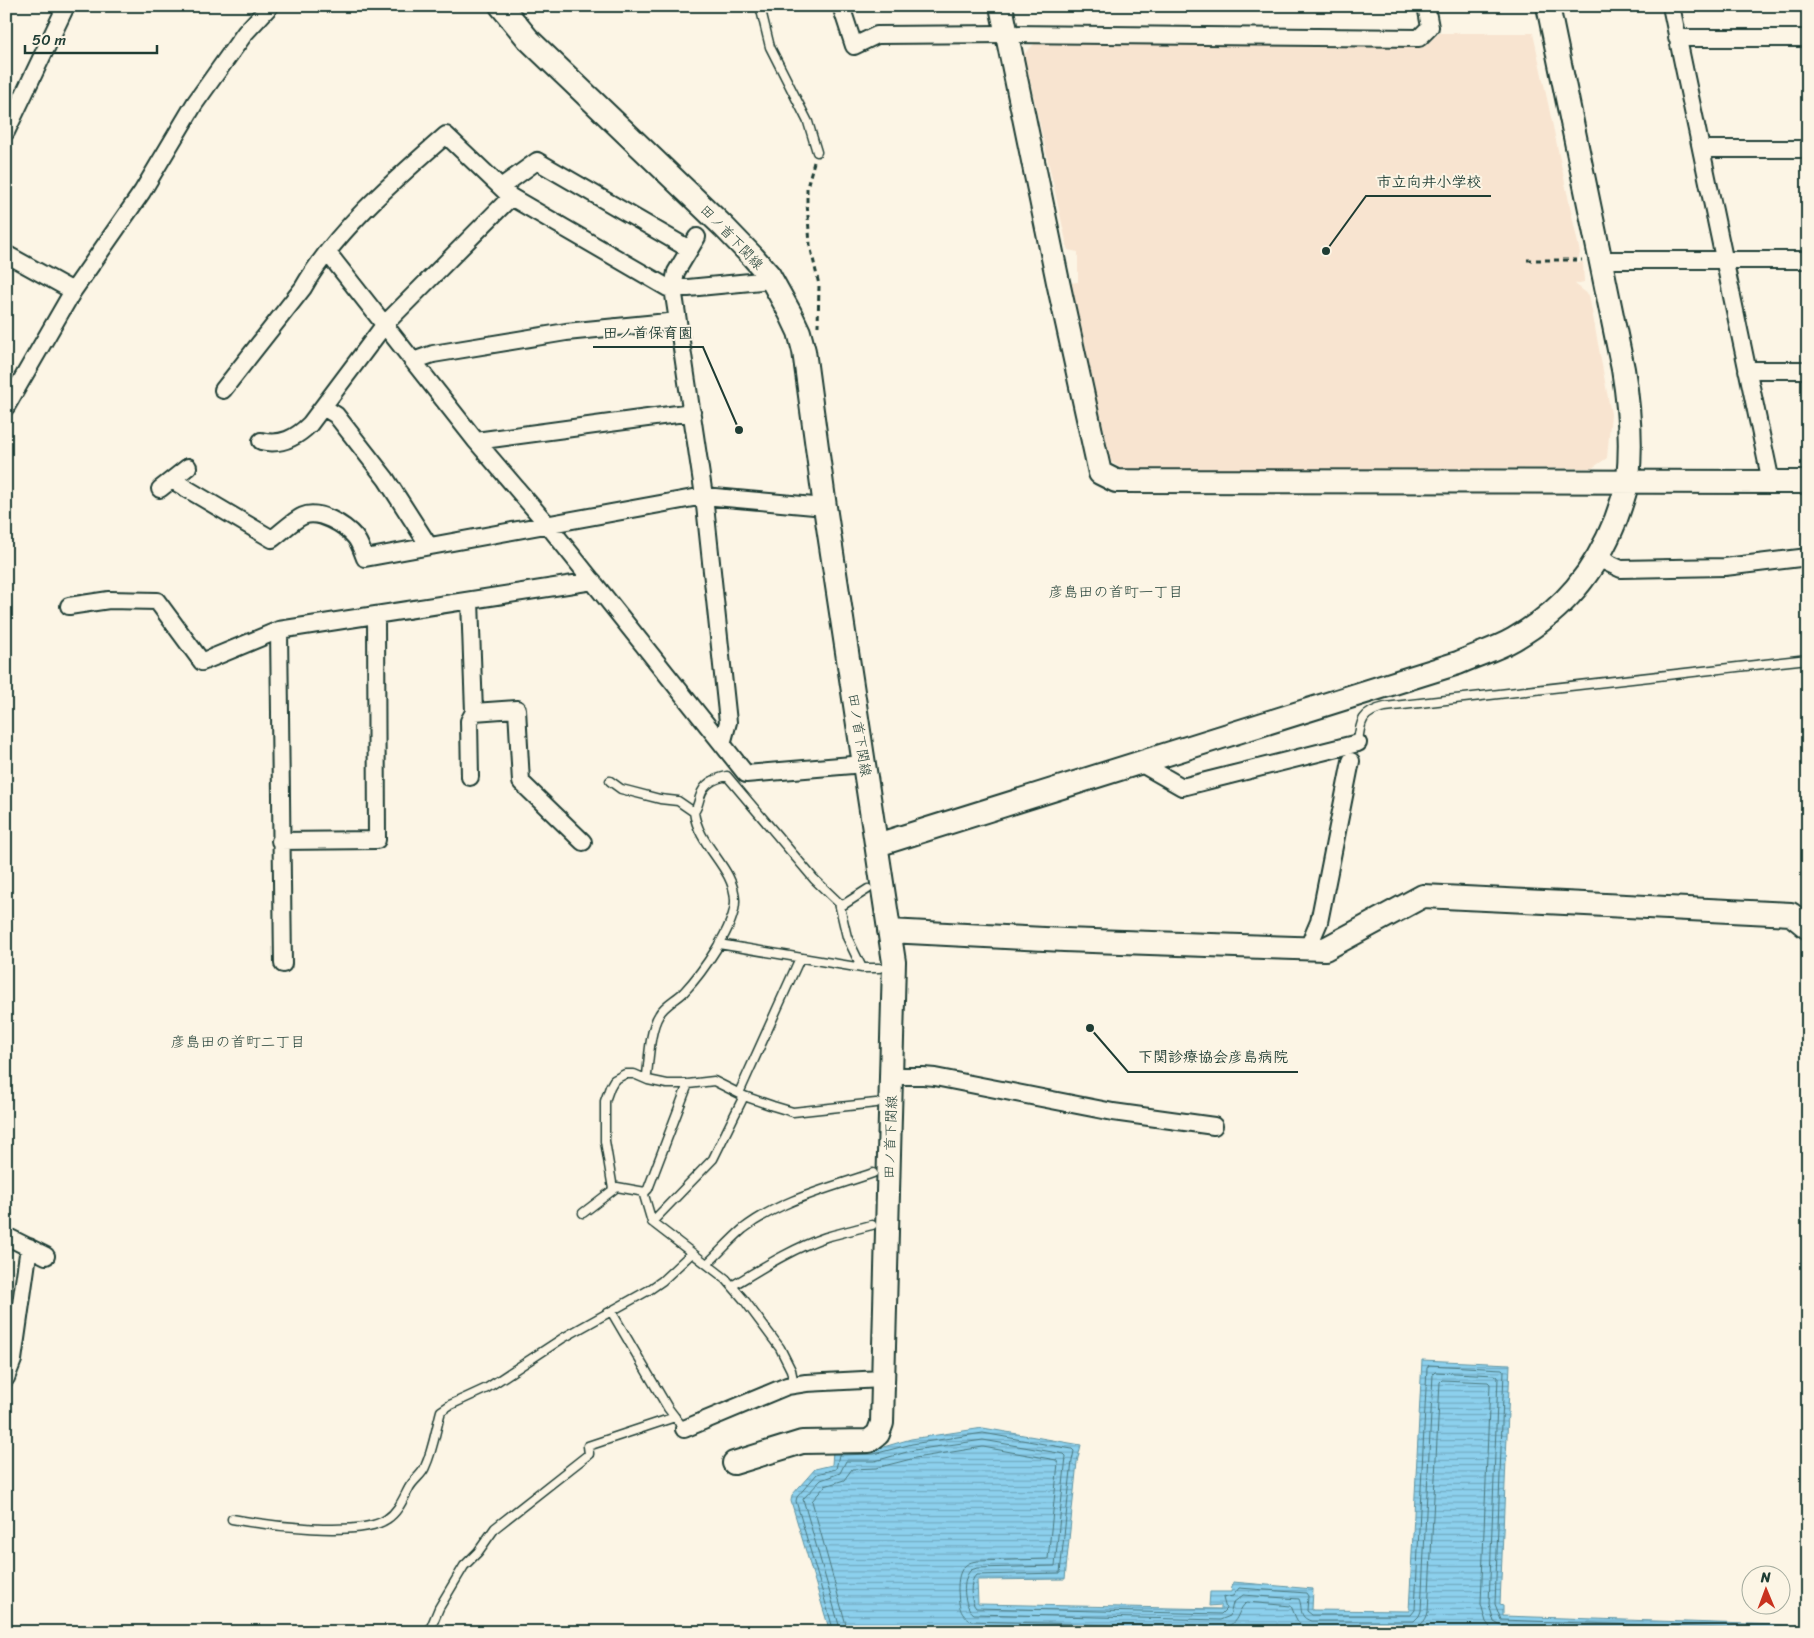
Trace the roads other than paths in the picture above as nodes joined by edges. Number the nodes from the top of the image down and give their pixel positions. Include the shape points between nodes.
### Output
1 (66, 6) edge
2 (270, 6) edge
3 (500, 6) edge
4 (760, 6) edge
5 (841, 6) edge
6 (1001, 6) edge
7 (1426, 6) edge
8 (1548, 6) edge
9 (1671, 6) edge
10 (1008, 34) junction
11 (1677, 38) junction
12 (1808, 38) edge
13 (6, 132) edge
14 (1701, 148) junction
15 (1808, 149) edge
16 (817, 152) road end
17 (506, 192) junction
18 (328, 253) junction
19 (6, 254) edge
20 (1600, 260) junction
21 (1724, 260) junction
22 (1808, 260) edge
23 (771, 280) junction
24 (673, 288) junction
25 (73, 290) junction
26 (678, 321) junction
27 (385, 324) junction
28 (413, 361) junction
29 (1747, 370) junction
30 (1808, 370) edge
31 (224, 390) dead end
32 (323, 406) junction
33 (6, 407) edge
34 (692, 412) junction
35 (261, 441) dead end
36 (476, 441) junction
37 (188, 467) dead end
38 (1627, 482) junction
39 (1771, 482) junction
40 (1808, 482) edge
41 (704, 496) junction
42 (825, 507) junction
43 (547, 524) junction
44 (429, 546) junction
45 (1808, 557) edge
46 (1597, 558) junction
47 (593, 581) junction
48 (470, 601) junction
49 (69, 606) dead end
50 (376, 616) junction
51 (279, 630) junction
52 (1808, 659) edge
53 (474, 712) junction
54 (1358, 743) joint
55 (722, 744) junction
56 (1351, 760) dead end
57 (1140, 763) junction
58 (864, 764) junction
59 (470, 776) dead end
60 (610, 781) dead end
61 (694, 812) junction
62 (280, 841) junction
63 (583, 842) dead end
64 (877, 845) junction
65 (868, 889) dead end
66 (839, 903) junction
67 (1808, 928) edge
68 (890, 931) junction
69 (719, 944) junction
70 (1307, 950) junction
71 (800, 958) junction
72 (283, 964) dead end
73 (862, 968) junction
74 (879, 968) dead end
75 (892, 1076) junction
76 (644, 1077) junction
77 (688, 1084) junction
78 (742, 1094) junction
79 (876, 1102) dead end
80 (1214, 1126) dead end
81 (873, 1173) dead end
82 (613, 1189) junction
83 (645, 1192) junction
84 (582, 1213) dead end
85 (652, 1222) junction
86 (872, 1225) dead end
87 (6, 1236) edge
88 (29, 1247) junction
89 (692, 1253) junction
90 (46, 1256) dead end
91 (707, 1264) junction
92 (732, 1286) junction
93 (611, 1311) junction
94 (6, 1378) edge
95 (882, 1379) junction
96 (794, 1384) junction
97 (680, 1423) junction
98 (734, 1463) dead end
99 (232, 1519) dead end
100 (429, 1632) edge

1 - 13 street
2 - 25 street via 195,103 142,192
3 - 23 street, 田ノ首下関線 via 528,39 724,227
4 - 16 lane via 770,47 808,122
5 - 10 street via 854,46 878,35
6 - 10 street
7 - 10 street via 1430,27 1419,38
8 - 20 street
9 - 11 street
10 - 38 street via 1100,473 1116,481
11 - 12 street
11 - 14 street
14 - 15 street
14 - 21 street
17 - 18 street via 446,134 392,182
17 - 24 street
17 - 24 street via 537,161 693,243 676,272
17 - 27 street
18 - 27 street
18 - 31 street
19 - 25 street
20 - 21 street
20 - 38 street via 1628,400
21 - 22 street
21 - 29 street
23 - 24 street
23 - 42 street, 田ノ首下関線 via 790,313 802,344
24 - 26 street
25 - 33 street
26 - 28 street via 566,332 433,354
26 - 34 street
27 - 28 street
27 - 32 street
28 - 36 street
29 - 30 street
29 - 39 street
32 - 35 street via 297,436 278,443
32 - 44 street via 336,415 386,479
34 - 36 street
34 - 41 street
36 - 43 street
37 - 44 street via 166,484 272,539 302,517 316,514 335,521 353,535 364,558
38 - 39 street
38 - 46 street via 1613,527
39 - 40 street
41 - 42 street
41 - 43 street
41 - 55 street via 728,722
42 - 58 street, 田ノ首下関線
43 - 44 street
43 - 47 street
45 - 46 street via 1725,567 1621,569
46 - 57 street via 1586,576 1558,607 1513,639 1458,663
47 - 48 street
47 - 55 street
48 - 50 street
48 - 53 street
49 - 51 street via 109,600 157,601 202,662
50 - 51 street
50 - 62 street via 377,840
51 - 62 street
52 - 54 lane via 1385,707 1366,715
53 - 59 street via 469,721
53 - 63 street via 517,710 521,782
54 - 57 street via 1182,787
55 - 58 street via 746,774
56 - 70 street via 1319,922
57 - 64 street
58 - 64 street, 田ノ首下関線
60 - 61 lane via 621,789 678,801
61 - 66 lane via 706,785 727,776 814,879
61 - 69 lane via 696,826 722,866 735,899 734,911
62 - 72 street
64 - 68 street, 田ノ首下関線
65 - 66 lane via 843,905
66 - 73 lane via 847,937
67 - 70 street via 1791,914 1423,896 1326,949
68 - 70 street
68 - 75 street, 田ノ首下関線 via 894,962
69 - 71 lane
69 - 76 lane via 696,978 660,1013
71 - 73 lane
71 - 78 lane
73 - 74 lane
75 - 80 street via 935,1077 1113,1112
75 - 95 street, 田ノ首下関線
76 - 77 lane via 667,1084
76 - 82 lane via 625,1074 614,1080 605,1101 605,1141
77 - 78 lane via 714,1081
77 - 83 lane
78 - 79 lane via 793,1112
78 - 85 lane via 713,1159
81 - 91 lane via 761,1217 743,1229
82 - 83 lane via 617,1186
82 - 84 lane
83 - 85 lane
85 - 89 lane
86 - 92 lane via 802,1247
87 - 88 street
88 - 90 street
88 - 94 street via 13,1360
89 - 91 lane
89 - 93 lane via 662,1281
91 - 92 lane
92 - 96 lane via 780,1348
93 - 97 lane via 638,1360
93 - 99 lane via 487,1388 441,1412 425,1468 410,1485 397,1509 381,1523 298,1528
95 - 96 street
95 - 98 street, 田ノ首下関線 via 882,1424 878,1434 869,1441 802,1442
96 - 97 street
97 - 100 lane via 588,1446 590,1454 495,1528 464,1566

